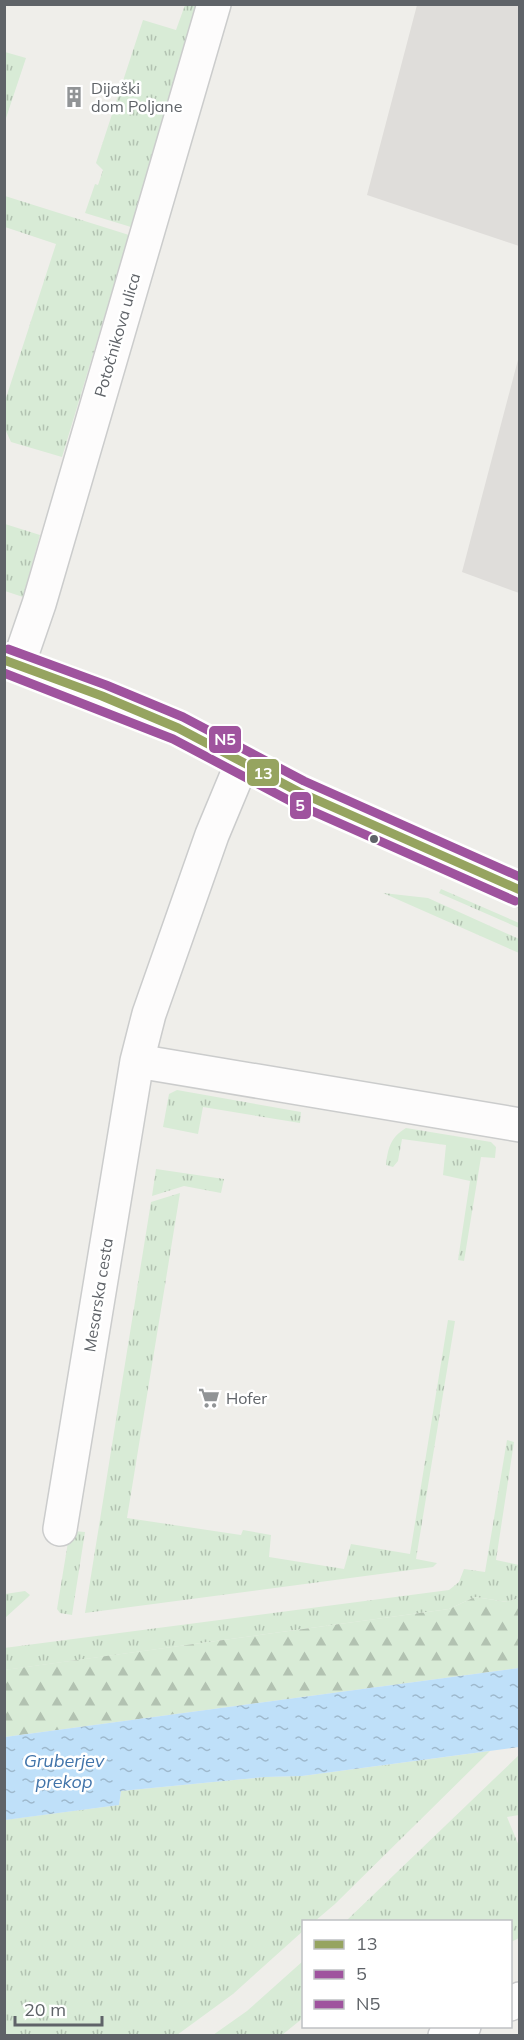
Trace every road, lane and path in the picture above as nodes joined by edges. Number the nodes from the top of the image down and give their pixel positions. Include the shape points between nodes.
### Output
1 (214, 4) edge
2 (11, 662) edge
3 (242, 763) junction
4 (519, 890) edge
5 (137, 1061) junction
6 (519, 1125) edge
7 (60, 1529) dead end
8 (460, 2028) edge
9 (445, 2036) edge

1 - 2 street, Potočnikova ulica via 39,604
2 - 3 street via 178,728
3 - 4 street
3 - 5 street, Mesarska cesta via 148,1014
5 - 6 street
5 - 7 street, Mesarska cesta
8 - 9 street

